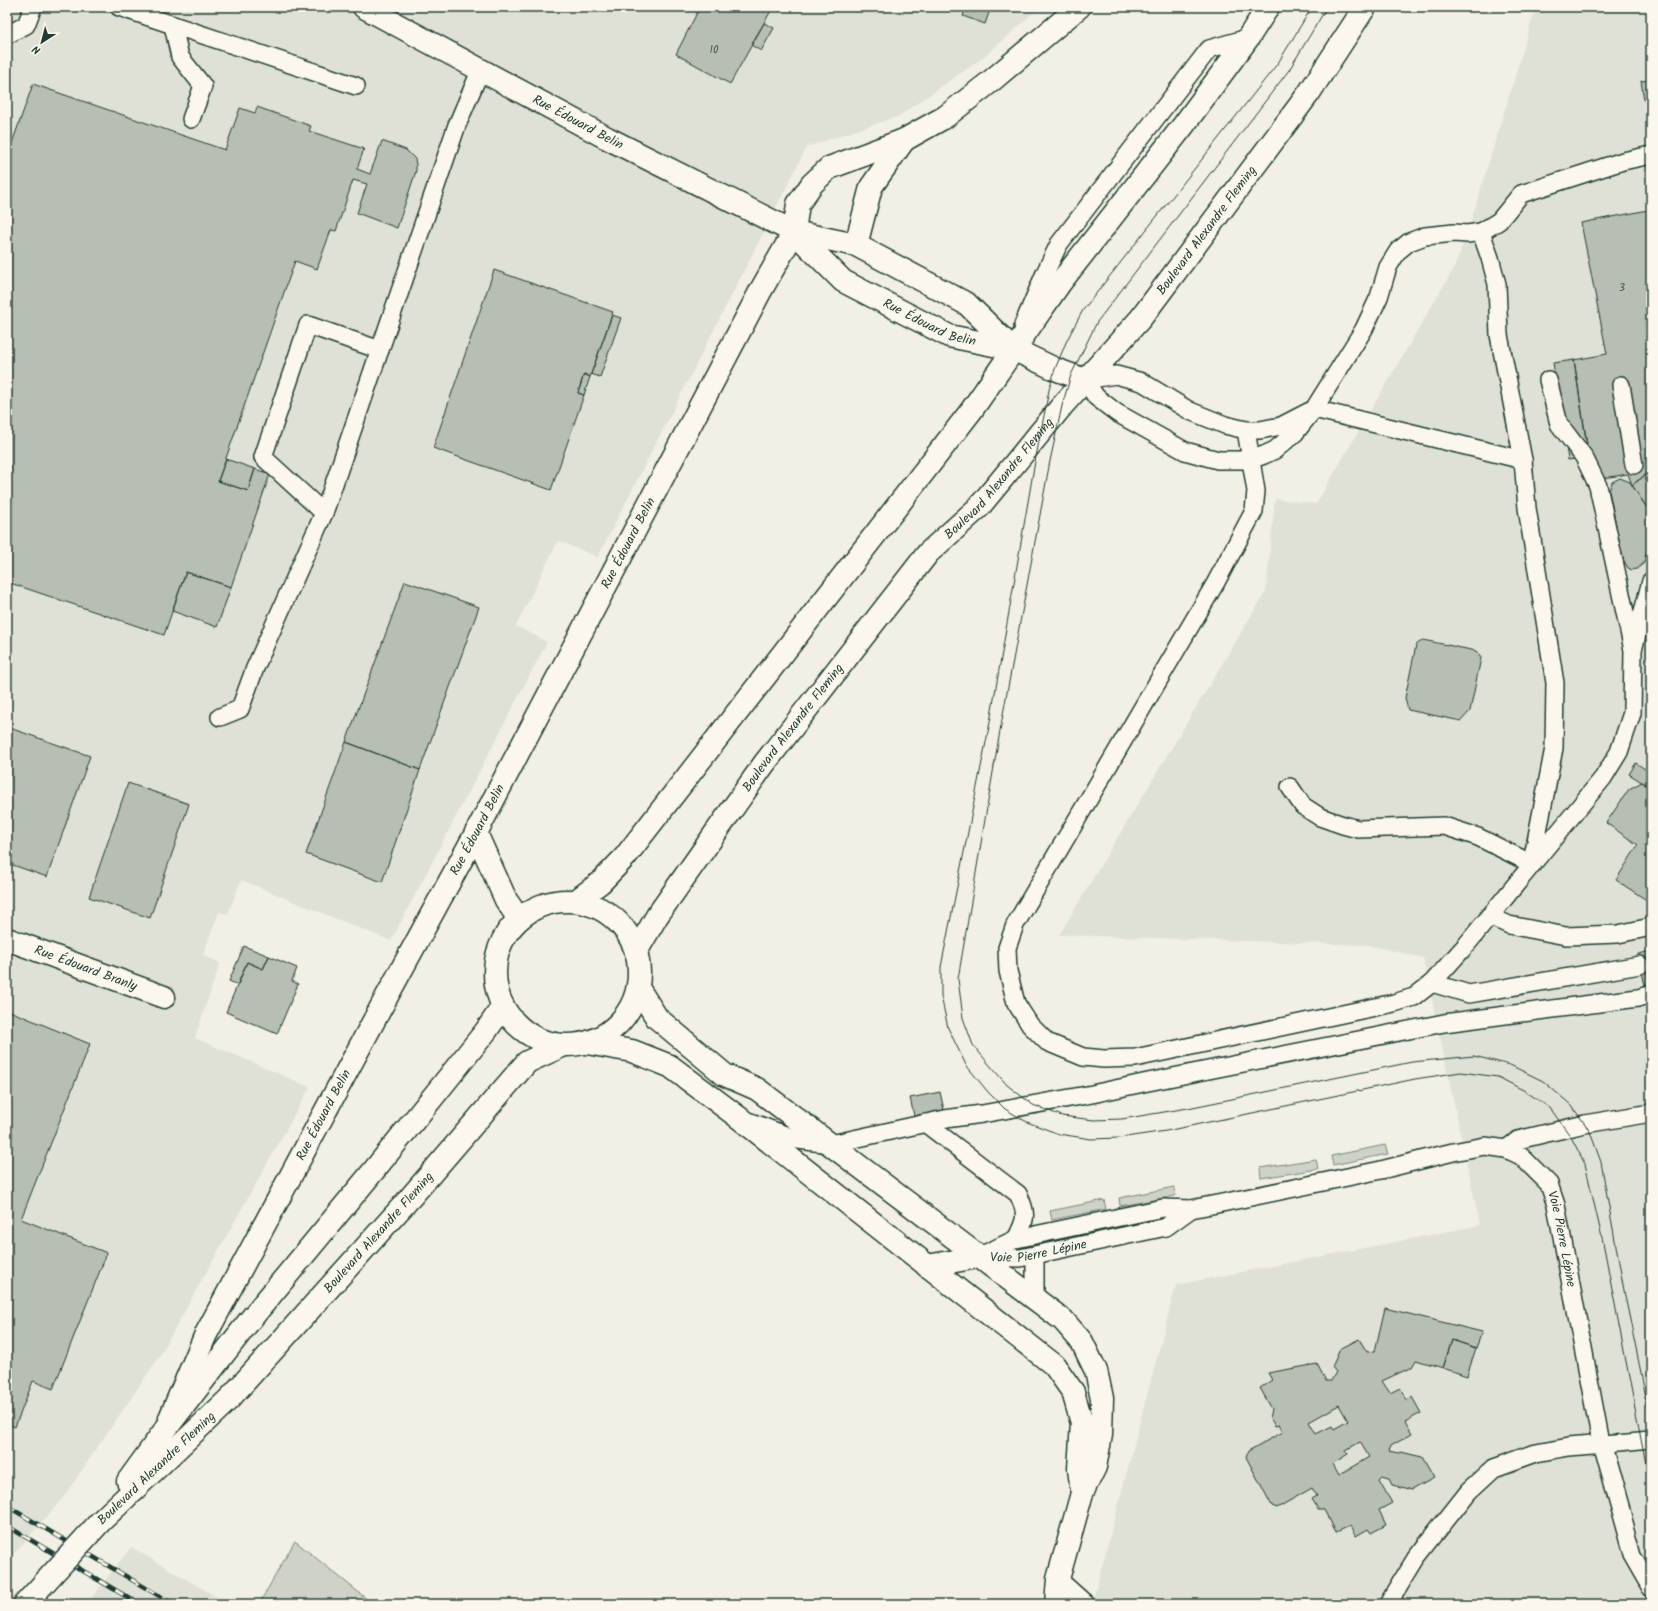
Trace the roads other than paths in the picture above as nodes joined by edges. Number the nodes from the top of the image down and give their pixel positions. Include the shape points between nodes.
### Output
1 (33, 7) edge
2 (119, 7) edge
3 (364, 7) edge
4 (1079, 7) edge
5 (1268, 7) edge
6 (1365, 7) edge
7 (173, 25) junction
8 (7, 36) edge
9 (481, 69) junction
10 (356, 86) dead end
11 (191, 119) dead end
12 (904, 140) junction
13 (1651, 155) edge
14 (794, 232) junction
15 (1481, 232) junction
16 (856, 245) junction
17 (1013, 349) junction
18 (380, 350) junction
19 (1085, 380) junction
20 (1548, 380) dead end
21 (1621, 385) dead end
22 (1314, 409) junction
23 (1246, 430) junction
24 (1250, 460) junction
25 (1522, 460) junction
26 (1634, 465) dead end
27 (324, 513) junction
28 (1651, 581) edge
29 (1632, 650) junction
30 (220, 717) dead end
31 (1290, 787) dead end
32 (476, 833) junction
33 (1532, 864) junction
34 (576, 901) junction
35 (1490, 916) junction
36 (519, 919) junction
37 (1651, 927) edge
38 (7, 939) edge
39 (636, 952) junction
40 (1640, 965) dead end
41 (1432, 983) junction
42 (638, 988) junction
43 (1651, 994) edge
44 (164, 998) dead end
45 (503, 1006) junction
46 (587, 1043) junction
47 (562, 1046) junction
48 (1178, 1048) junction
49 (1148, 1082) junction
50 (1651, 1113) edge
51 (738, 1117) junction
52 (925, 1123) junction
53 (831, 1144) junction
54 (1506, 1149) junction
55 (1191, 1209) junction
56 (1016, 1239) junction
57 (1035, 1255) junction
58 (978, 1257) junction
59 (927, 1266) junction
60 (1035, 1299) junction
61 (165, 1430) junction
62 (1651, 1440) edge
63 (1601, 1443) junction
64 (1082, 1493) junction
65 (100, 1522) junction
66 (1058, 1579) junction
67 (1651, 1588) edge
68 (25, 1604) edge
69 (1043, 1604) edge
70 (1056, 1604) edge
71 (1086, 1604) edge
72 (1388, 1604) edge

1 - 8 lane via 26,25
2 - 7 lane
3 - 9 street, Rue Édouard Belin
4 - 12 street, Rue Édouard Belin via 945,117
5 - 17 street via 1178,132 1060,283
6 - 19 street, Boulevard Alexandre Fleming via 1309,93 1228,203 1141,318
7 - 10 lane
7 - 11 lane via 180,56 203,86
9 - 14 street, Rue Édouard Belin via 607,138
9 - 18 lane via 457,125
12 - 14 street, Rue Édouard Belin via 830,168 812,184 798,204
12 - 16 street, Rue Édouard Belin via 871,187
13 - 15 lane via 1623,160 1521,194 1499,221
14 - 16 street
14 - 17 street, Rue Édouard Belin via 843,282 949,336
14 - 32 street, Rue Édouard Belin via 761,290
15 - 22 lane via 1425,236 1409,242 1398,251 1388,267 1379,297 1364,329
15 - 25 lane via 1497,284 1498,335
16 - 17 street via 968,304
17 - 19 street, Rue Édouard Belin
17 - 34 street via 971,411 625,857 601,882
18 - 27 lane
18 - 27 lane via 308,325 263,457
19 - 23 lane via 1116,375 1142,382 1190,411 1225,425
19 - 24 lane via 1096,397 1117,413 1185,451 1218,460
19 - 39 street, Boulevard Alexandre Fleming via 979,507 928,553 764,764 657,916
20 - 29 lane via 1559,424 1584,457 1598,486
21 - 26 lane
22 - 23 lane via 1280,426
22 - 24 lane via 1295,433 1280,445
22 - 25 lane
23 - 24 lane
24 - 48 lane via 1256,491 1254,511 1211,591 1015,924 1007,948 1008,971 1016,1003 1030,1025 1047,1042 1083,1057 1104,1059 1135,1058
25 - 33 lane via 1527,508 1555,683 1554,748
27 - 30 lane via 255,668 240,709
28 - 29 lane
29 - 33 lane via 1632,713 1619,752 1603,778
31 - 33 lane via 1303,806 1320,817 1343,825 1358,829 1444,826 1478,837
32 - 36 street via 506,900
32 - 61 street, Rue Édouard Belin via 206,1334
33 - 35 lane
34 - 36 street via 555,902 542,906
34 - 39 street via 596,907 613,918 627,933
35 - 37 lane via 1509,926 1566,936 1618,934
35 - 41 lane
36 - 45 street via 504,938 496,960 495,984
38 - 44 street, Rue Édouard Branly
39 - 42 street
40 - 41 lane via 1469,994
41 - 48 lane via 1414,996 1394,1003
42 - 46 street via 632,1006 620,1023 605,1035
42 - 53 street via 657,1018 725,1075 757,1089
43 - 49 lane via 1638,998 1437,1025
45 - 47 street via 518,1026 538,1040
45 - 61 street, Boulevard Alexandre Fleming via 486,1031 250,1320
46 - 47 street
46 - 51 street via 632,1051 670,1066
47 - 65 street, Boulevard Alexandre Fleming via 527,1062 410,1198 230,1398
48 - 49 lane via 1168,1067
49 - 52 lane
50 - 54 lane via 1524,1138
51 - 53 lane via 798,1140
51 - 59 street
52 - 53 lane
52 - 56 lane via 1018,1194 1025,1208 1025,1222
53 - 58 street
54 - 55 lane, Voie Pierre Lépine via 1485,1146 1453,1152 1380,1170
54 - 63 lane, Voie Pierre Lépine via 1521,1156 1549,1184 1556,1204
55 - 56 lane, Voie Pierre Lépine via 1163,1208
55 - 57 lane, Voie Pierre Lépine via 1166,1227
56 - 58 lane, Voie Pierre Lépine
57 - 58 lane, Voie Pierre Lépine via 1020,1258
57 - 60 lane
58 - 59 street
58 - 60 street
59 - 64 street via 1054,1365 1073,1392 1082,1423 1079,1469
60 - 64 street via 1063,1320 1082,1342 1096,1371 1102,1398 1101,1435 1095,1467
61 - 65 street, Boulevard Alexandre Fleming
62 - 63 lane
63 - 67 lane, Voie Pierre Lépine via 1632,1555
63 - 72 lane via 1536,1453 1494,1468 1469,1490 1416,1558
64 - 66 street
65 - 68 street, bridge
66 - 69 street
66 - 70 street
66 - 71 lane

